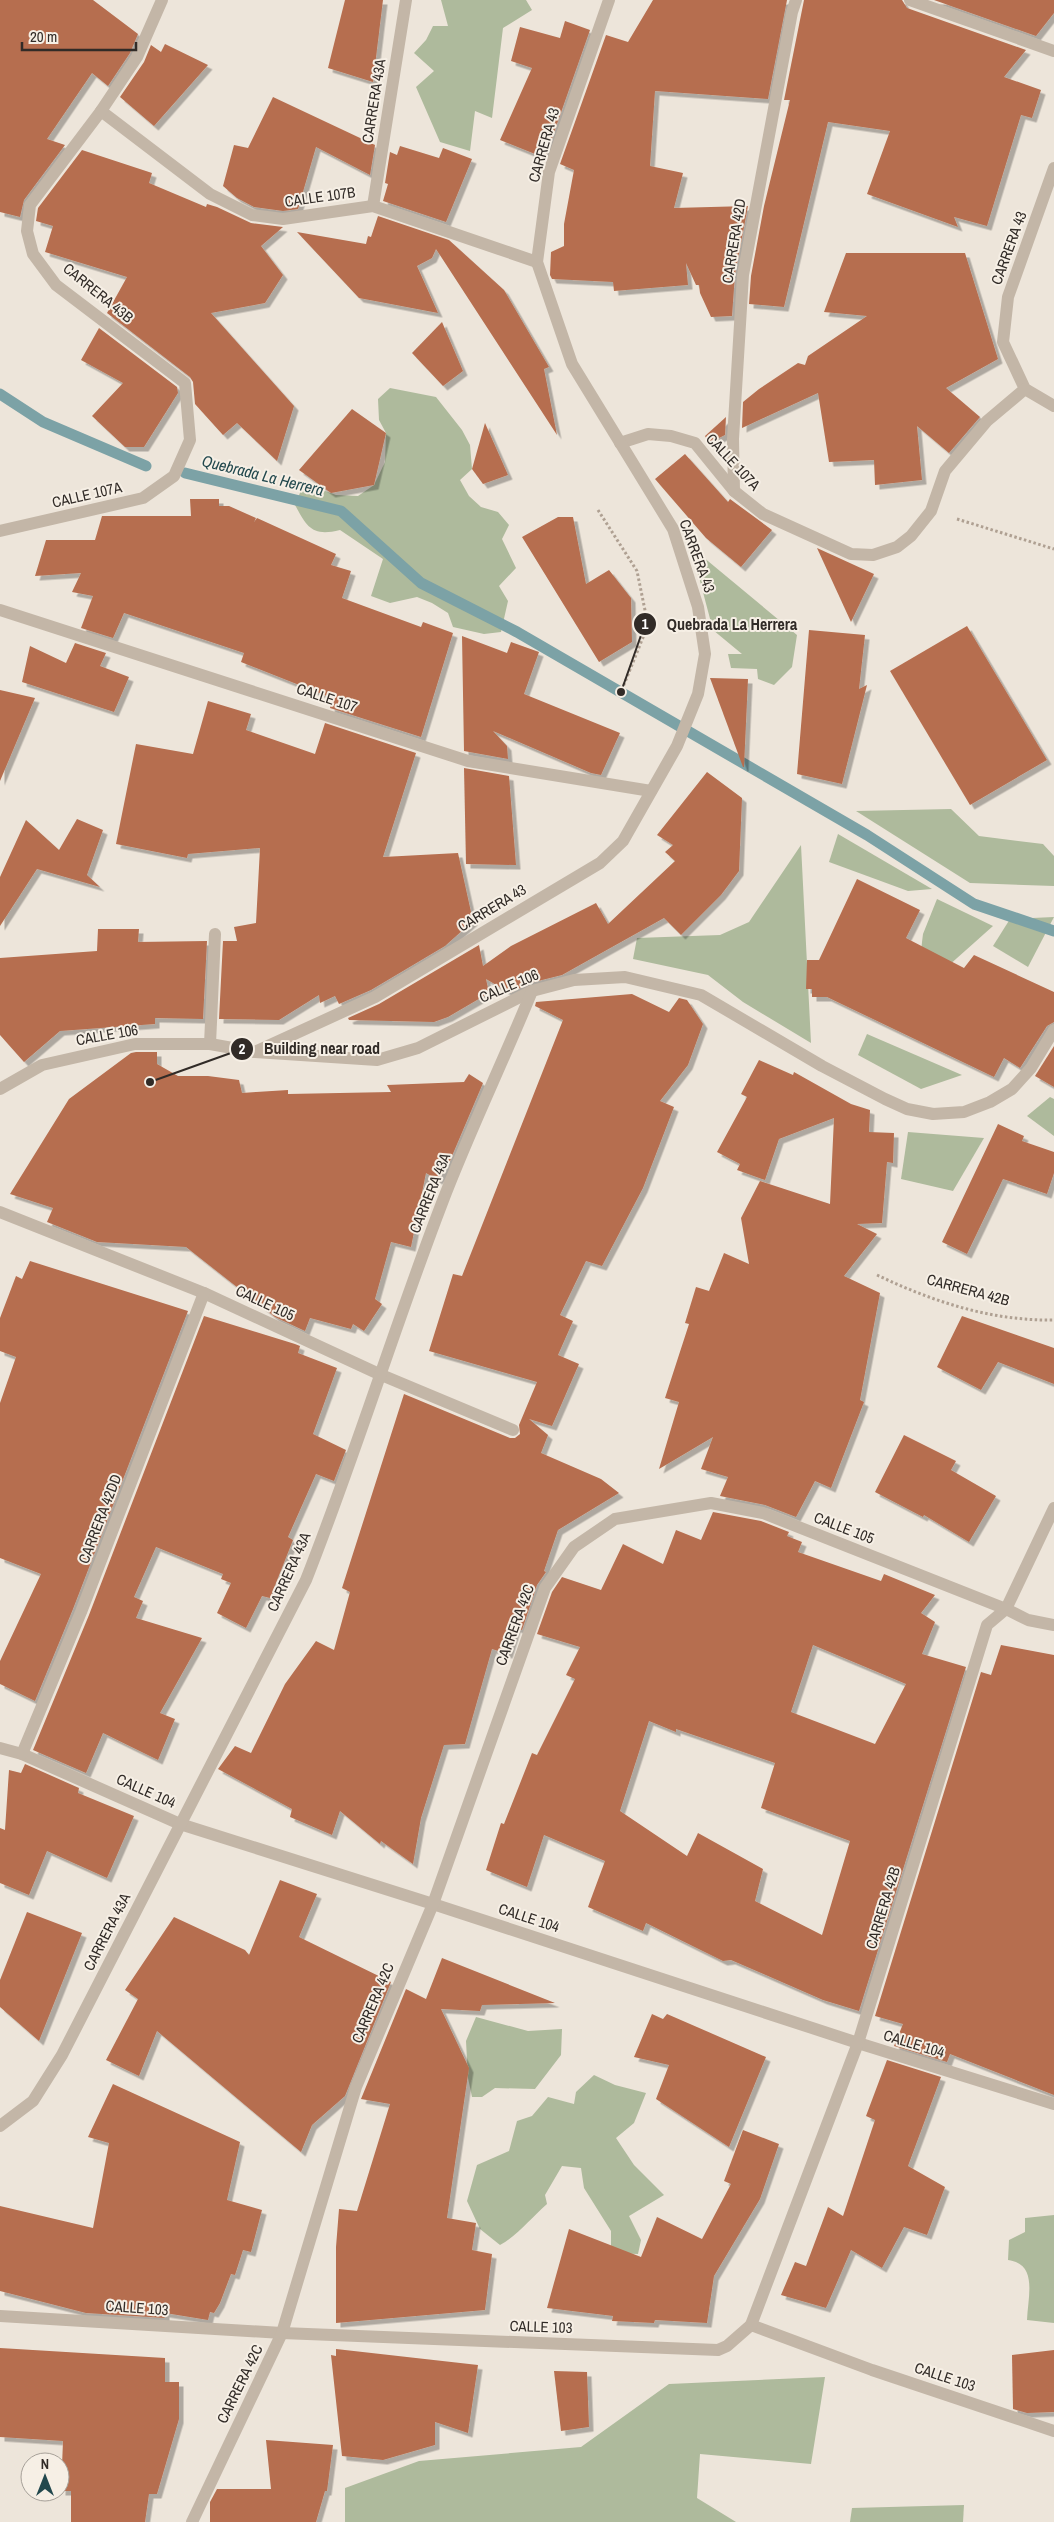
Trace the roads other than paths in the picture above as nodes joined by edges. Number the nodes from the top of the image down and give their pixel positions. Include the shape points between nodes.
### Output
1 (162, 0) edge
2 (406, 0) edge
3 (609, 0) edge
4 (796, 0) edge
5 (910, 0) edge
6 (1054, 52) edge
7 (101, 111) junction
8 (1054, 168) edge
9 (373, 206) junction
10 (537, 262) junction
11 (1025, 389) junction
12 (1054, 406) edge
13 (620, 444) junction
14 (174, 476) joint
15 (734, 491) junction
16 (0, 531) edge
17 (0, 610) edge
18 (651, 791) junction
19 (215, 934) dead end
20 (532, 991) junction
21 (1054, 1030) edge
22 (210, 1044) junction
23 (255, 1052) junction
24 (0, 1089) edge
25 (0, 1212) edge
26 (204, 1293) junction
27 (379, 1374) junction
28 (513, 1430) dead end
29 (1054, 1508) edge
30 (615, 1519) joint
31 (1006, 1609) junction
32 (1054, 1625) edge
33 (0, 1748) edge
34 (22, 1754) junction
35 (180, 1824) junction
36 (433, 1904) junction
37 (858, 2043) junction
38 (1054, 2104) edge
39 (0, 2126) edge
40 (0, 2316) edge
41 (751, 2325) junction
42 (282, 2333) junction
43 (1054, 2431) edge
44 (192, 2522) edge

1 - 7 street, CARRERA 43B via 137,57
2 - 9 street, CARRERA 43A
3 - 10 street, CARRERA 43 via 549,172
4 - 15 street, CARRERA 42D via 743,276 733,439
5 - 6 street
7 - 9 street, CALLE 107B via 210,194 252,215 283,219
7 - 14 street, CARRERA 43B via 30,205 26,231 33,254 56,285 184,383 190,440
8 - 11 street, CARRERA 43 via 1008,297 1003,342
9 - 10 street, CALLE 107B
10 - 13 street, CARRERA 43 via 572,364
11 - 12 street
11 - 15 street, CALLE 107A via 987,422 945,471 931,511 911,536 897,547 873,555 852,554 763,514
13 - 15 street, CALLE 107A via 648,434 695,443
13 - 18 street, CARRERA 43 via 673,529 698,607 705,654 698,694 677,746
14 - 16 street, CALLE 107A via 143,498
17 - 18 street, CALLE 107 via 468,761
18 - 23 street, CARRERA 43 via 623,841 600,863 375,997
19 - 22 street
20 - 21 street, CALLE 106 via 574,980 625,976 701,995 822,1066 908,1109 933,1114 964,1112 1012,1089 1031,1068
20 - 23 street, CALLE 106 via 418,1048 377,1060
20 - 27 street, CARRERA 43A via 443,1201
22 - 23 street, CALLE 106
22 - 24 street, CALLE 106 via 135,1044 42,1065
25 - 26 street, CALLE 105
26 - 27 street, CALLE 105
26 - 34 street, CARRERA 42DD via 81,1612
27 - 28 street, CALLE 105
27 - 35 street, CARRERA 43A via 306,1580
29 - 31 street, CARRERA 42B
30 - 31 street, CALLE 105 via 711,1503 763,1513
30 - 36 street, CARRERA 42C via 574,1547 545,1588
31 - 32 street, CALLE 105 via 1028,1620
31 - 37 street, CARRERA 42B via 987,1625
33 - 34 street, CALLE 104
34 - 35 street, CALLE 104
35 - 36 street, CALLE 104
35 - 39 street, CARRERA 43A via 62,2055 33,2101
36 - 37 street, CALLE 104
36 - 42 street, CARRERA 42C via 356,2087
37 - 38 street, CALLE 104
37 - 41 street, CARRERA 42B
40 - 42 street, CALLE 103
41 - 42 street, CALLE 103 via 718,2350
41 - 43 street, CALLE 103 via 872,2370
42 - 44 street, CARRERA 42C

